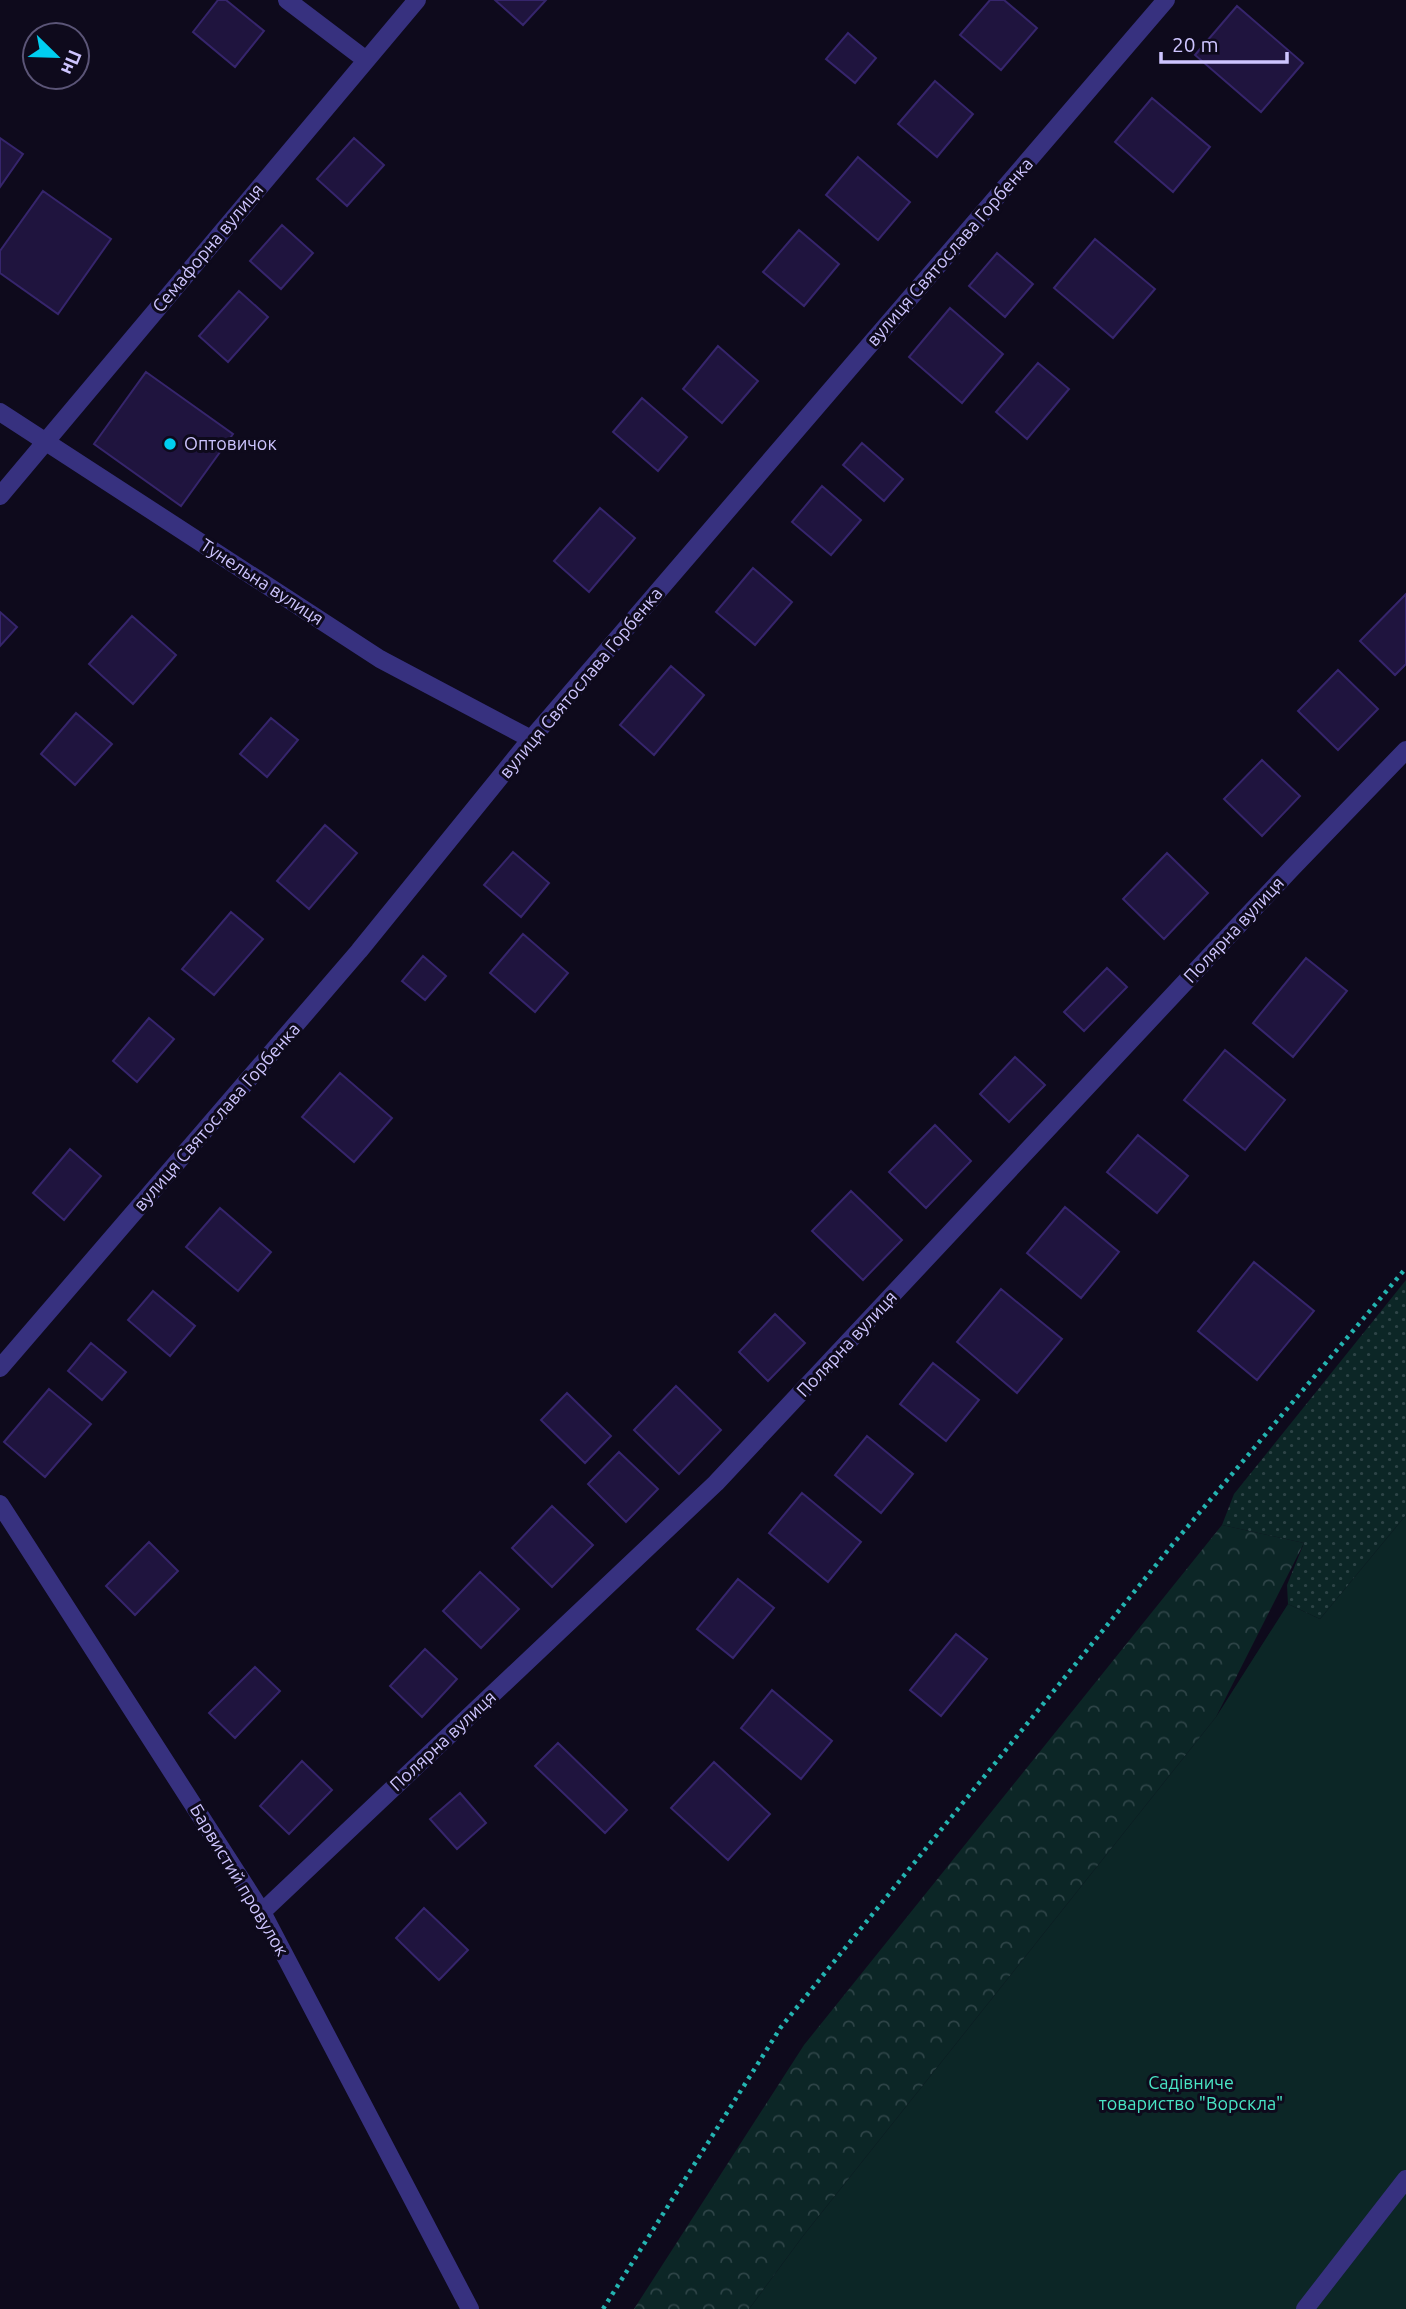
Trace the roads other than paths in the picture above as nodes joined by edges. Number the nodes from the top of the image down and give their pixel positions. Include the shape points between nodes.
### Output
1 (287, 0) edge
2 (417, 0) edge
3 (1166, 0) edge
4 (366, 60) junction
5 (0, 412) edge
6 (45, 441) junction
7 (0, 496) edge
8 (531, 739) junction
9 (1406, 750) edge
10 (0, 1368) edge
11 (0, 1504) edge
12 (262, 1912) junction
13 (1406, 2179) edge
14 (470, 2309) edge
15 (1305, 2309) edge

1 - 4 street
2 - 4 street, Семафорна вулиця
3 - 8 street, вулиця Святослава Горбенка
4 - 6 street, Семафорна вулиця
5 - 6 street, Тунельна вулиця
6 - 7 street, Семафорна вулиця
6 - 8 street, Тунельна вулиця via 380,659
8 - 10 street, вулиця Святослава Горбенка via 359,951
9 - 12 street, Полярна вулиця via 716,1483
11 - 12 street, Барвистий провулок
12 - 14 street, Барвистий провулок
13 - 15 street

